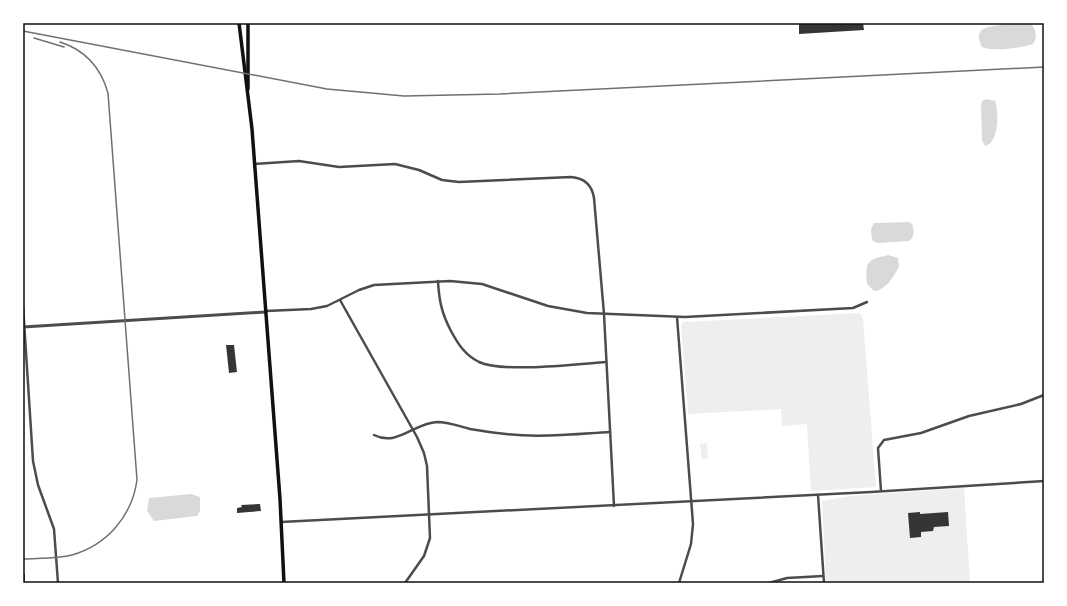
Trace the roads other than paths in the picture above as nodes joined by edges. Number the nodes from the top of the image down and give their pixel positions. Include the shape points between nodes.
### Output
1 (239, 23) edge
2 (248, 23) edge
3 (248, 94) junction
4 (254, 164) junction
5 (438, 281) junction
6 (340, 300) junction
7 (868, 302) dead end
8 (23, 306) edge
9 (265, 312) junction
10 (604, 314) junction
11 (677, 317) junction
12 (24, 327) edge
13 (606, 362) junction
14 (1044, 395) edge
15 (413, 429) junction
16 (610, 432) junction
17 (374, 435) dead end
18 (1044, 481) edge
19 (881, 491) junction
20 (818, 495) junction
21 (692, 502) junction
22 (614, 506) junction
23 (430, 515) junction
24 (281, 522) junction
25 (823, 576) junction
26 (58, 583) edge
27 (284, 583) edge
28 (405, 583) edge
29 (679, 583) edge
30 (769, 583) edge
31 (824, 583) edge

1 - 3 main road
2 - 3 main road
3 - 4 main road
4 - 9 main road
4 - 10 street via 299,161 339,167 395,164 450,181 571,177 583,180 592,189 594,198
5 - 6 street via 374,285
5 - 10 street via 476,282 561,309
5 - 13 street via 440,308 462,348 478,361 499,367
6 - 9 street via 311,309
6 - 15 street
7 - 11 street via 853,308
8 - 12 street
9 - 12 street
9 - 24 main road
10 - 11 street
10 - 13 street
11 - 21 street
12 - 26 street via 33,461 38,485 54,529
13 - 16 street
14 - 19 street via 1021,404 969,416 921,433 884,440 878,450
15 - 16 street via 432,422 442,422 492,433 525,436
15 - 17 street via 389,439
15 - 23 street via 426,459
16 - 22 street
18 - 19 street
19 - 20 street
20 - 21 street
20 - 25 street
21 - 22 street
21 - 29 street via 693,535
22 - 23 street
23 - 24 street
23 - 28 street via 429,545 421,562
24 - 27 main road
25 - 30 street via 787,578
25 - 31 street

